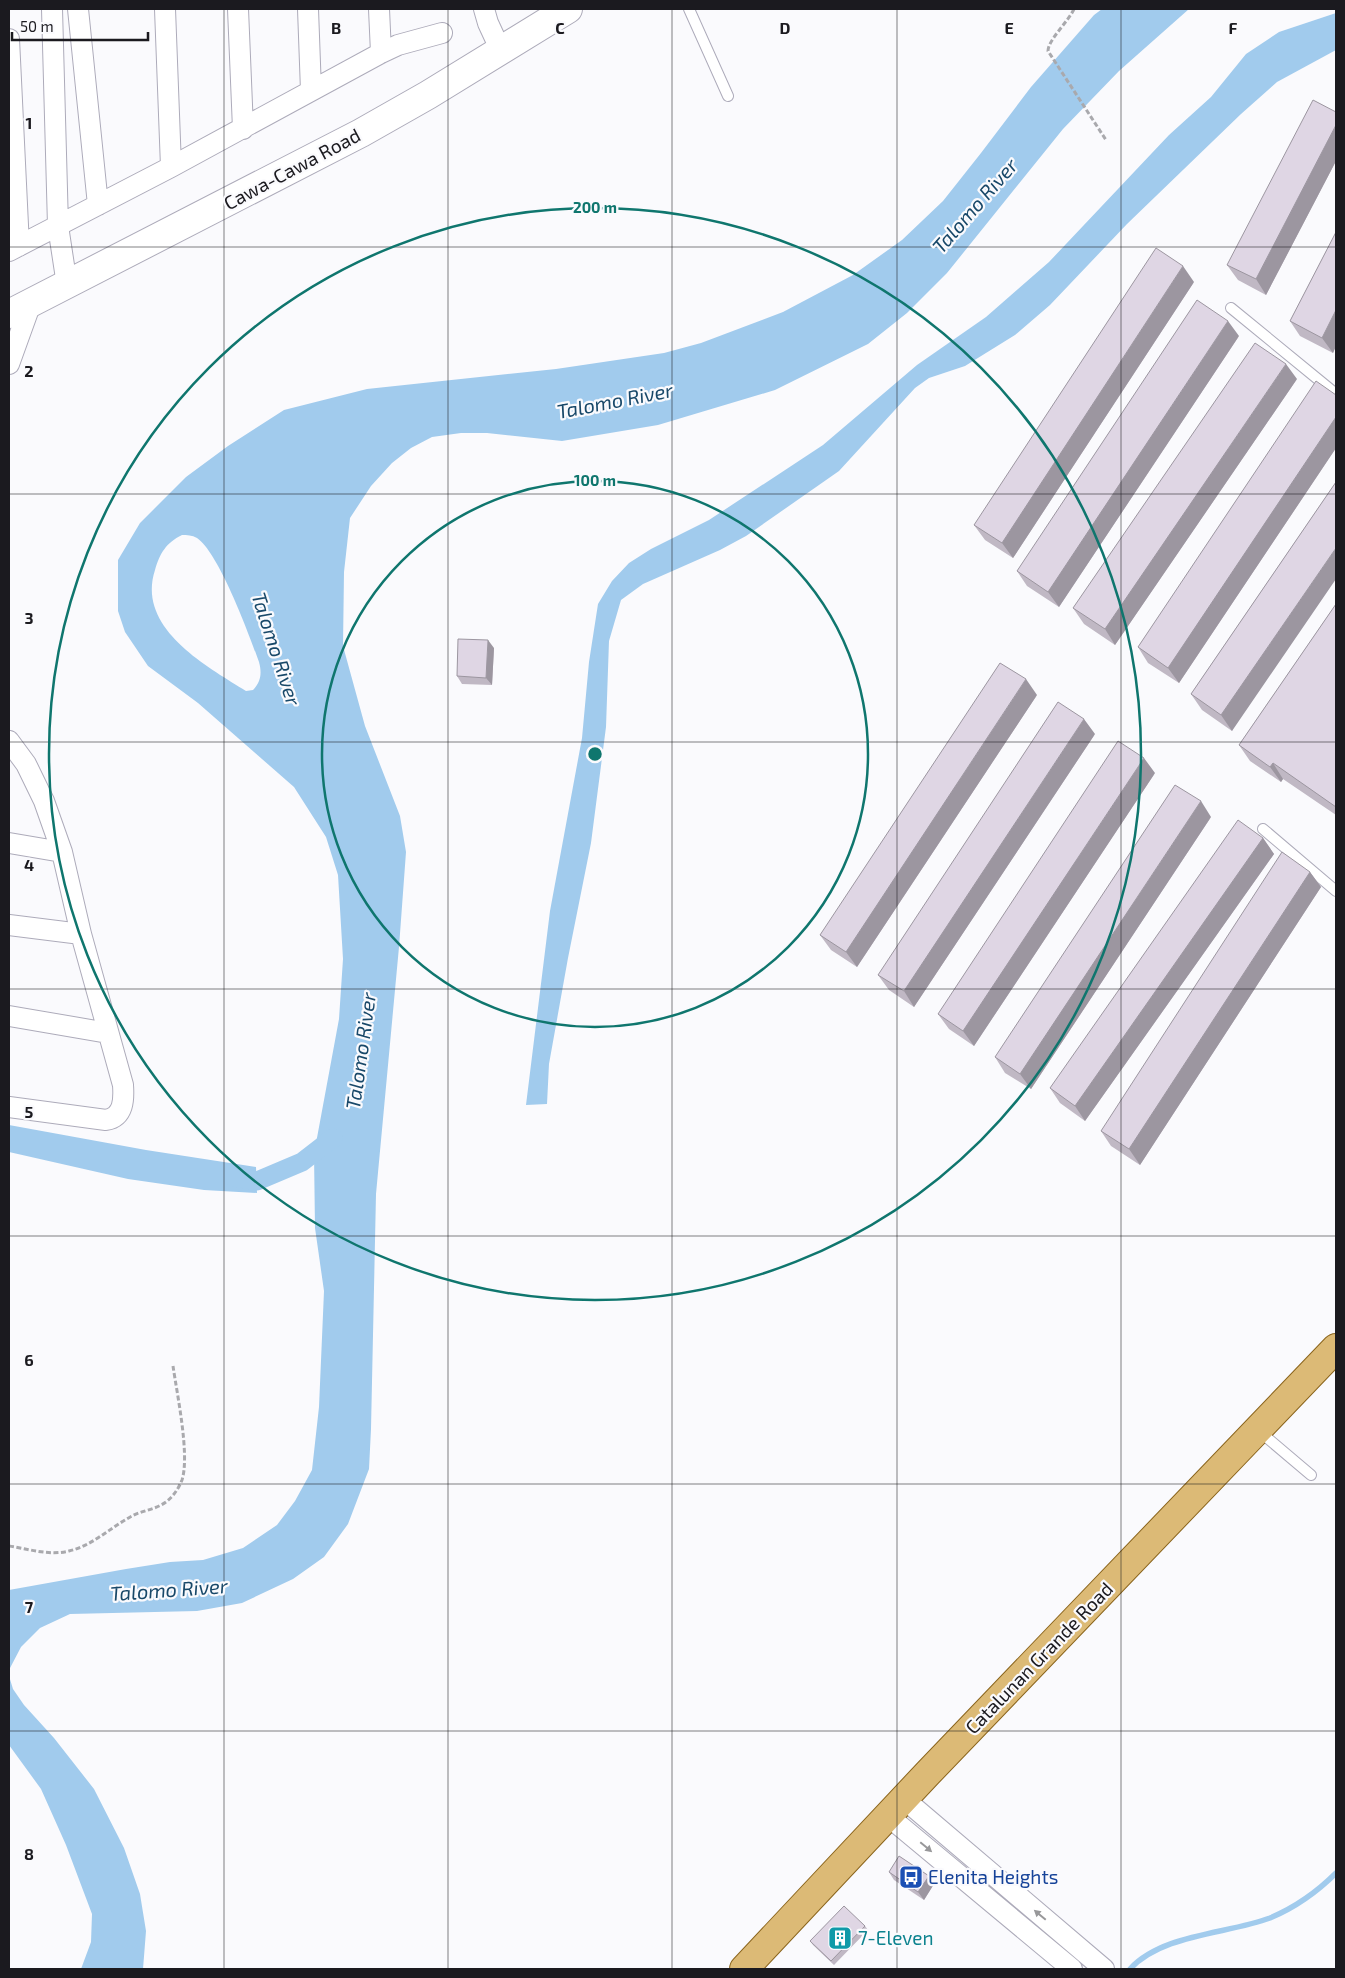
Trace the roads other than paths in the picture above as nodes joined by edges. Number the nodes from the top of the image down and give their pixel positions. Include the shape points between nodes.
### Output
1 (52, 9) edge
2 (78, 9) edge
3 (165, 9) edge
4 (238, 9) edge
5 (308, 9) edge
6 (379, 9) edge
7 (484, 9) edge
8 (568, 9) edge
9 (689, 9) edge
10 (442, 33) dead end
11 (9, 39) edge
12 (501, 51) junction
13 (381, 53) junction
14 (311, 91) junction
15 (728, 96) dead end
16 (243, 129) junction
17 (171, 168) junction
18 (98, 205) junction
19 (58, 226) junction
20 (14, 249) edge
21 (67, 285) junction
22 (1231, 308) dead end
23 (20, 309) edge
24 (9, 364) edge
25 (1336, 394) edge
26 (9, 741) edge
27 (17, 763) edge
28 (1263, 829) dead end
29 (9, 843) edge
30 (62, 852) junction
31 (1336, 891) edge
32 (9, 925) edge
33 (80, 934) junction
34 (9, 1016) edge
35 (108, 1033) junction
36 (9, 1107) edge
37 (1336, 1348) edge
38 (1258, 1430) junction
39 (1311, 1475) dead end
40 (896, 1808) junction
41 (965, 1851) junction
42 (951, 1868) junction
43 (1058, 1931) junction
44 (1045, 1947) junction
45 (744, 1969) edge
46 (1072, 1969) edge
47 (1104, 1969) edge

1 - 19 street
2 - 18 street
3 - 17 street
4 - 16 street
5 - 14 street
6 - 13 street
7 - 12 street
8 - 12 street, Cawa-Cawa Road
9 - 15 lane
10 - 13 street
11 - 20 street
12 - 21 street, Cawa-Cawa Road via 362,133
13 - 14 street
14 - 16 street
16 - 17 street
17 - 18 street
18 - 19 street
19 - 20 street
19 - 21 street
21 - 23 street, Cawa-Cawa Road
22 - 25 lane
23 - 24 street
26 - 27 street
27 - 30 street via 44,801
28 - 31 lane
29 - 30 street
30 - 33 street
32 - 33 street
33 - 35 street
34 - 35 street
35 - 36 street via 124,1099 112,1119
37 - 38 main road, Catalunan Grande Road
38 - 39 lane
38 - 40 main road, Catalunan Grande Road
40 - 41 street
40 -> 42 street
40 - 45 main road, Catalunan Grande Road
41 - 42 street
43 -> 41 street
42 - 44 street
43 - 44 street
43 - 47 street
44 - 46 street

